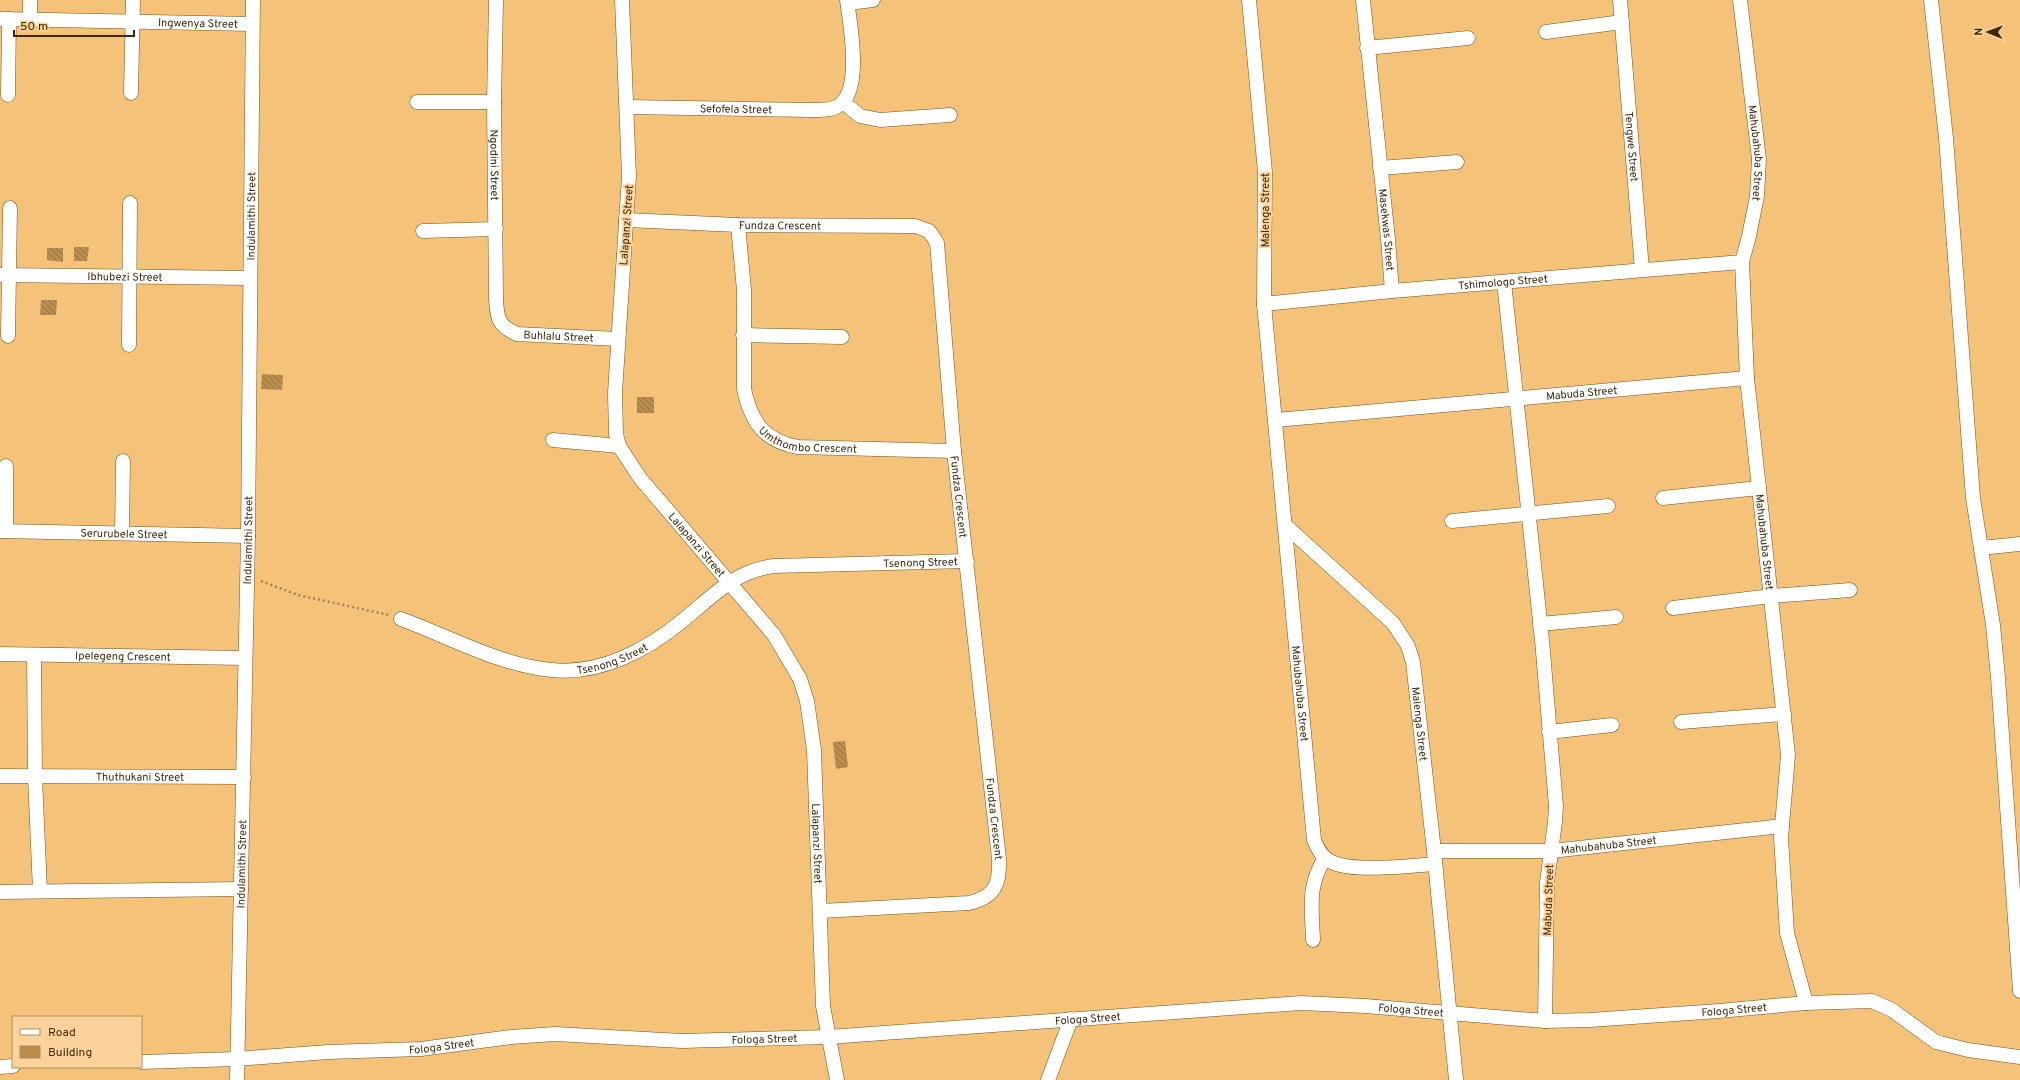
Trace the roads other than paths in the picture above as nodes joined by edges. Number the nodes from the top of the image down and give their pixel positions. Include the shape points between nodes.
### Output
1 (30, 0) edge
2 (133, 0) edge
3 (253, 0) edge
4 (496, 0) edge
5 (622, 0) edge
6 (873, 0) edge
7 (1248, 0) edge
8 (1363, 0) edge
9 (1620, 0) edge
10 (1740, 0) edge
11 (1931, 0) edge
12 (847, 1) edge
13 (4, 19) edge
14 (30, 19) junction
15 (133, 22) junction
16 (1622, 22) junction
17 (252, 24) junction
18 (1546, 32) dead end
19 (1468, 38) dead end
20 (1367, 48) junction
21 (131, 93) dead end
22 (8, 95) dead end
23 (417, 102) dead end
24 (494, 102) junction
25 (843, 102) junction
26 (627, 107) junction
27 (950, 115) dead end
28 (1458, 162) dead end
29 (1380, 168) junction
30 (130, 203) dead end
31 (10, 208) dead end
32 (626, 220) junction
33 (738, 225) junction
34 (496, 228) junction
35 (423, 231) dead end
36 (1742, 262) junction
37 (1642, 270) junction
38 (4, 275) edge
39 (129, 276) junction
40 (250, 278) junction
41 (1504, 282) junction
42 (1392, 292) junction
43 (1264, 304) junction
44 (502, 326) joint
45 (743, 335) junction
46 (8, 336) dead end
47 (842, 337) dead end
48 (618, 338) junction
49 (129, 345) dead end
50 (1747, 378) junction
51 (1517, 399) junction
52 (1276, 420) junction
53 (553, 440) dead end
54 (619, 446) junction
55 (954, 451) junction
56 (123, 461) dead end
57 (6, 466) dead end
58 (1760, 488) junction
59 (1663, 498) dead end
60 (1608, 506) dead end
61 (1528, 513) junction
62 (1452, 521) dead end
63 (1286, 526) junction
64 (3, 531) edge
65 (122, 533) junction
66 (248, 536) junction
67 (2020, 544) edge
68 (1981, 548) junction
69 (967, 561) junction
70 (729, 582) junction
71 (1850, 590) dead end
72 (1771, 596) junction
73 (1673, 608) dead end
74 (1616, 617) dead end
75 (400, 619) road end
76 (1540, 624) junction
77 (0, 654) edge
78 (34, 655) junction
79 (245, 658) junction
80 (1784, 714) junction
81 (1681, 722) dead end
82 (1612, 725) dead end
83 (1550, 732) junction
84 (0, 776) edge
85 (35, 777) junction
86 (244, 777) junction
87 (1782, 826) junction
88 (1551, 851) junction
89 (1435, 857) junction
90 (1325, 858) junction
91 (240, 889) junction
92 (40, 891) junction
93 (0, 892) edge
94 (821, 911) junction
95 (1313, 940) dead end
96 (2020, 991) edge
97 (1806, 1003) junction
98 (1449, 1013) junction
99 (1070, 1019) junction
100 (1545, 1021) junction
101 (828, 1037) junction
102 (2020, 1057) edge
103 (236, 1059) junction
104 (142, 1062) edge
105 (12, 1066) edge
106 (0, 1067) edge
107 (237, 1080) edge
108 (837, 1080) edge
109 (1048, 1080) edge
110 (1456, 1080) edge

1 - 14 street
2 - 15 street
3 - 17 street, Indulamithi Street
4 - 24 street, Ngodini Street
5 - 26 street, Lalapanzi Street
6 - 12 street
7 - 43 street, Malenga Street via 1254,40 1265,172
8 - 20 street, Masekwas Street
9 - 16 street, Tengwe Street
10 - 36 street, Mahubahuba Street via 1759,159 1757,196
11 - 68 street via 1946,138 1967,438
12 - 25 street via 853,66 852,84
13 - 14 street, Ingwenya Street
13 - 22 street
14 - 15 street, Ingwenya Street
15 - 17 street, Ingwenya Street
15 - 21 street
16 - 18 street
16 - 37 street, Tengwe Street
17 - 40 street, Indulamithi Street
19 - 20 street
20 - 29 street, Masekwas Street
23 - 24 street
24 - 34 street, Ngodini Street
25 - 26 street, Sefofela Street via 830,110
25 - 27 street via 860,116 880,120
26 - 32 street, Lalapanzi Street via 629,176
28 - 29 street
29 - 42 street, Masekwas Street
30 - 39 street
31 - 38 street
32 - 33 street, Fundza Crescent
32 - 48 street, Lalapanzi Street
33 - 45 street, Umthombo Crescent via 744,284
33 - 55 street, Fundza Crescent via 915,226 929,231 934,236 939,249
34 - 35 street
34 - 44 street, Ngodini Street via 496,310
36 - 37 street, Tshimologo Street
36 - 50 street, Mahubahuba Street
37 - 41 street, Tshimologo Street
38 - 39 street, Ibhubezi Street
38 - 46 street
39 - 40 street, Ibhubezi Street
39 - 49 street
40 - 66 street, Indulamithi Street
41 - 42 street, Tshimologo Street
41 - 51 street, Mabuda Street
42 - 43 street, Tshimologo Street
43 - 52 street, Malenga Street
44 - 48 street, Buhlalu Street via 516,334
45 - 47 street
45 - 55 street, Umthombo Crescent via 743,376 747,405 762,430 773,439 785,445 808,448
48 - 54 street, Lalapanzi Street via 614,415
50 - 51 street, Mabuda Street
50 - 58 street, Mahubahuba Street
51 - 52 street, Mabuda Street
51 - 61 street, Mabuda Street
52 - 63 street, Malenga Street
53 - 54 street
54 - 70 street, Lalapanzi Street via 640,478
55 - 69 street, Fundza Crescent
56 - 65 street
57 - 64 street
58 - 59 street, Mahubahuba Street
58 - 72 street, Mahubahuba Street
60 - 61 street
61 - 62 street
61 - 76 street, Mabuda Street
63 - 89 street, Malenga Street via 1388,618 1402,634 1408,646 1413,662
63 - 90 street, Mahubahuba Street via 1312,828 1317,848
64 - 65 street, Serurubele Street
65 - 66 street, Serurubele Street
66 - 79 street, Indulamithi Street
67 - 68 street
68 - 96 street via 1998,678
69 - 70 street, Tsenong Street via 774,566 749,571
69 - 94 street, Fundza Crescent via 999,859 1000,877 996,887 979,901 969,903
70 - 75 street, Tsenong Street via 648,647 615,660 576,670 552,670 491,655
70 - 94 street, Lalapanzi Street via 774,635 800,679 807,701 814,750
71 - 72 street, Mahubahuba Street
72 - 73 street, Mahubahuba Street
72 - 80 street, Mahubahuba Street
74 - 76 street
76 - 83 street, Mabuda Street
77 - 78 street, Ipelegeng Crescent
78 - 79 street, Ipelegeng Crescent
78 - 85 street
79 - 86 street, Indulamithi Street
80 - 81 street
80 - 87 street, Mahubahuba Street via 1788,755
82 - 83 street
83 - 88 street, Mabuda Street via 1556,806
84 - 85 street, Thuthukani Street
85 - 86 street, Thuthukani Street
85 - 92 street
86 - 91 street, Indulamithi Street
87 - 88 street, Mahubahuba Street
87 - 97 street, Mahubahuba Street via 1787,933
88 - 89 street, Mahubahuba Street
88 - 100 street, Mabuda Street via 1547,882
89 - 90 street, Mahubahuba Street via 1391,867 1345,866
89 - 98 street, Malenga Street
90 - 95 street via 1316,871 1311,893
91 - 92 street
91 - 103 street, Indulamithi Street
92 - 93 street
94 - 101 street, Lalapanzi Street via 823,1006
97 - 100 street, Fologa Street
97 - 102 street, Fologa Street via 1872,1001 1892,1010 1936,1042 1968,1050
98 - 99 street, Fologa Street via 1301,1003
98 - 100 street, Fologa Street
98 - 110 street, Malenga Street
99 - 101 street, Fologa Street
99 - 109 street
101 - 103 street, Fologa Street via 682,1041 555,1034 421,1049 328,1052
101 - 108 street, Lalapanzi Street
103 - 104 street, Fologa Street
103 - 107 street, Indulamithi Street
105 - 106 street

